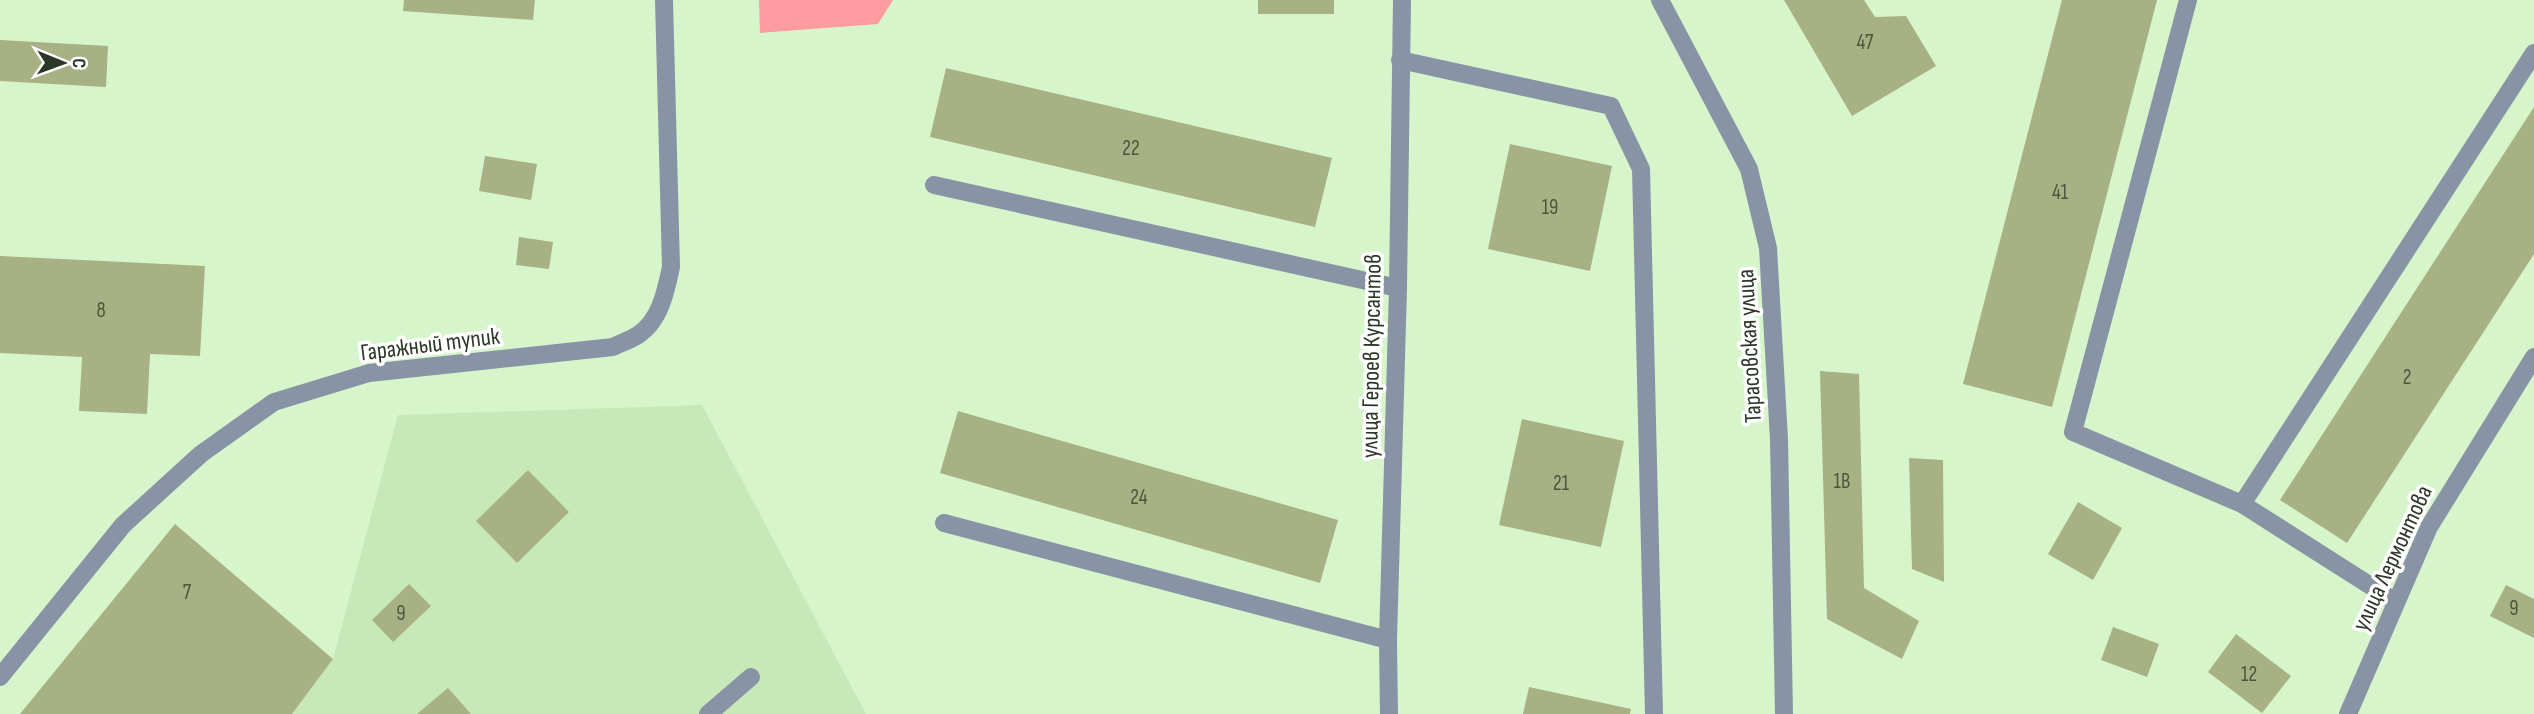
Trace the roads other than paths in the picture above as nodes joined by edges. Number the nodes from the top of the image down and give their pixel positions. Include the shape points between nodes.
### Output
1 (664, 0) edge
2 (1402, 0) edge
3 (1660, 0) edge
4 (2188, 0) edge
5 (2534, 52) edge
6 (1401, 60) junction
7 (934, 185) dead end
8 (1398, 288) junction
9 (2534, 357) edge
10 (2242, 503) junction
11 (944, 523) dead end
12 (2396, 602) junction
13 (1388, 640) junction
14 (0, 677) edge
15 (751, 677) dead end
16 (708, 714) edge
17 (1389, 714) edge
18 (1654, 714) edge
19 (1784, 714) edge
20 (2348, 714) edge

1 - 14 street, Гаражный тупик via 671,267 666,294 640,334 613,347 369,373 274,402 201,454 123,525
2 - 6 street, улица Героев Курсантов
3 - 19 street, Тарасовская улица via 1749,169 1768,248 1779,439
4 - 10 street via 2073,432
5 - 10 street
6 - 8 street, улица Героев Курсантов
6 - 18 street via 1611,106 1641,169
7 - 8 street
8 - 13 street, улица Героев Курсантов
9 - 12 street, улица Лермонтова via 2428,527
10 - 12 street
11 - 13 street
12 - 20 street, улица Лермонтова
13 - 17 street, улица Героев Курсантов
15 - 16 street

